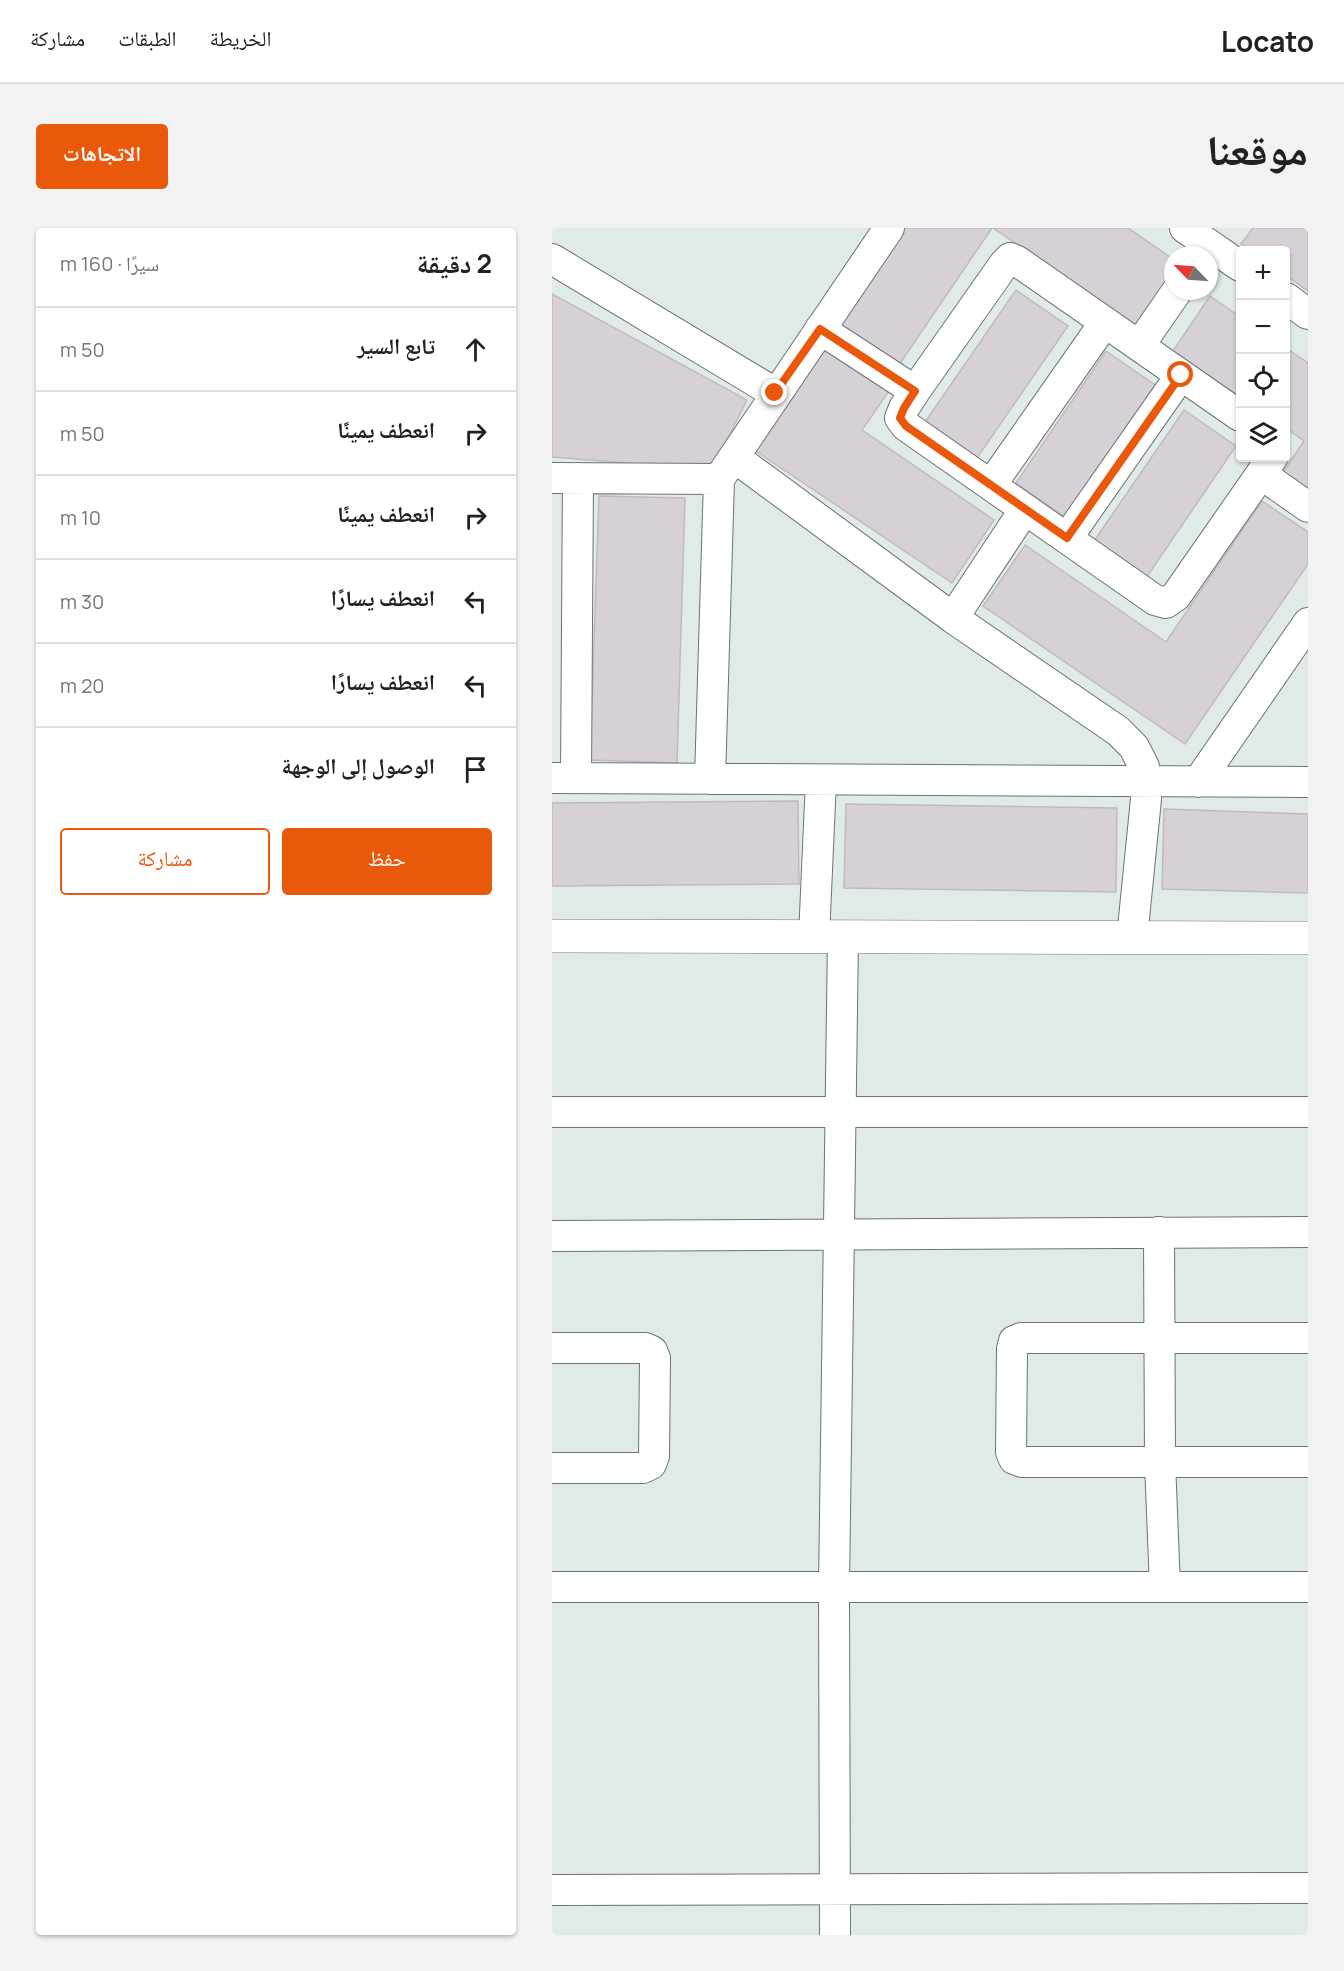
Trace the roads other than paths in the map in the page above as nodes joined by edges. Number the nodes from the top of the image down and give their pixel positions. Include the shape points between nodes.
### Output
1 (889, 228) edge
2 (1185, 228) edge
3 (1211, 243) edge
4 (552, 259) edge
5 (1236, 264) edge
6 (1172, 300) edge
7 (1289, 300) edge
8 (1308, 314) edge
9 (1105, 322) junction
10 (820, 329) junction
11 (1139, 346) junction
12 (1181, 375) junction
13 (915, 391) junction
14 (775, 393) junction
15 (1236, 413) edge
16 (1267, 466) edge
17 (726, 468) junction
18 (565, 478) edge
19 (991, 485) junction
20 (1308, 507) edge
21 (1025, 509) junction
22 (1067, 538) junction
23 (953, 618) junction
24 (1308, 623) edge
25 (564, 778) edge
26 (710, 779) junction
27 (821, 780) junction
28 (1146, 781) junction
29 (1198, 782) junction
30 (1308, 782) edge
31 (552, 936) edge
32 (829, 937) junction
33 (1132, 938) junction
34 (1308, 938) edge
35 (552, 1112) edge
36 (842, 1112) junction
37 (1308, 1112) edge
38 (1159, 1232) junction
39 (1308, 1232) edge
40 (840, 1234) junction
41 (552, 1236) edge
42 (1160, 1338) junction
43 (1308, 1338) edge
44 (552, 1348) edge
45 (1160, 1462) junction
46 (1308, 1462) edge
47 (552, 1468) edge
48 (552, 1587) edge
49 (834, 1587) junction
50 (1165, 1587) junction
51 (1308, 1587) edge
52 (1308, 1888) edge
53 (835, 1889) junction
54 (552, 1890) edge
55 (835, 1935) edge

1 - 10 street
2 - 3 street
3 - 5 street
4 - 14 street
6 - 11 street
7 - 8 street
9 - 11 street
9 - 13 street via 1010,258
9 - 19 street
10 - 13 street
10 - 14 street
11 - 12 street
12 - 15 street
12 - 22 street
13 - 19 street via 900,418 906,426
14 - 17 street
16 - 20 street
16 - 22 street via 1176,596 1166,603 1155,600
17 - 18 street
17 - 23 street
17 - 26 street
18 - 25 street
19 - 21 street
21 - 22 street
21 - 23 street
23 - 28 street via 1118,731 1134,747
24 - 29 street
25 - 26 street
26 - 27 street
27 - 28 street
27 - 32 street
28 - 29 street
28 - 33 street
29 - 30 street
31 - 32 street
32 - 33 street
32 - 36 street
33 - 34 street
35 - 36 street
36 - 37 street
36 - 40 street
38 - 39 street
38 - 40 street
38 - 42 street
40 - 41 street
40 - 49 street
42 - 43 street
42 - 45 street
42 - 45 street via 1014,1341 1011,1452 1014,1460 1022,1462
44 - 47 street via 645,1348 655,1358 651,1464 643,1468
45 - 46 street
45 - 50 street
48 - 49 street
49 - 50 street
49 - 53 street
50 - 51 street
52 - 53 street
53 - 54 street
53 - 55 street

